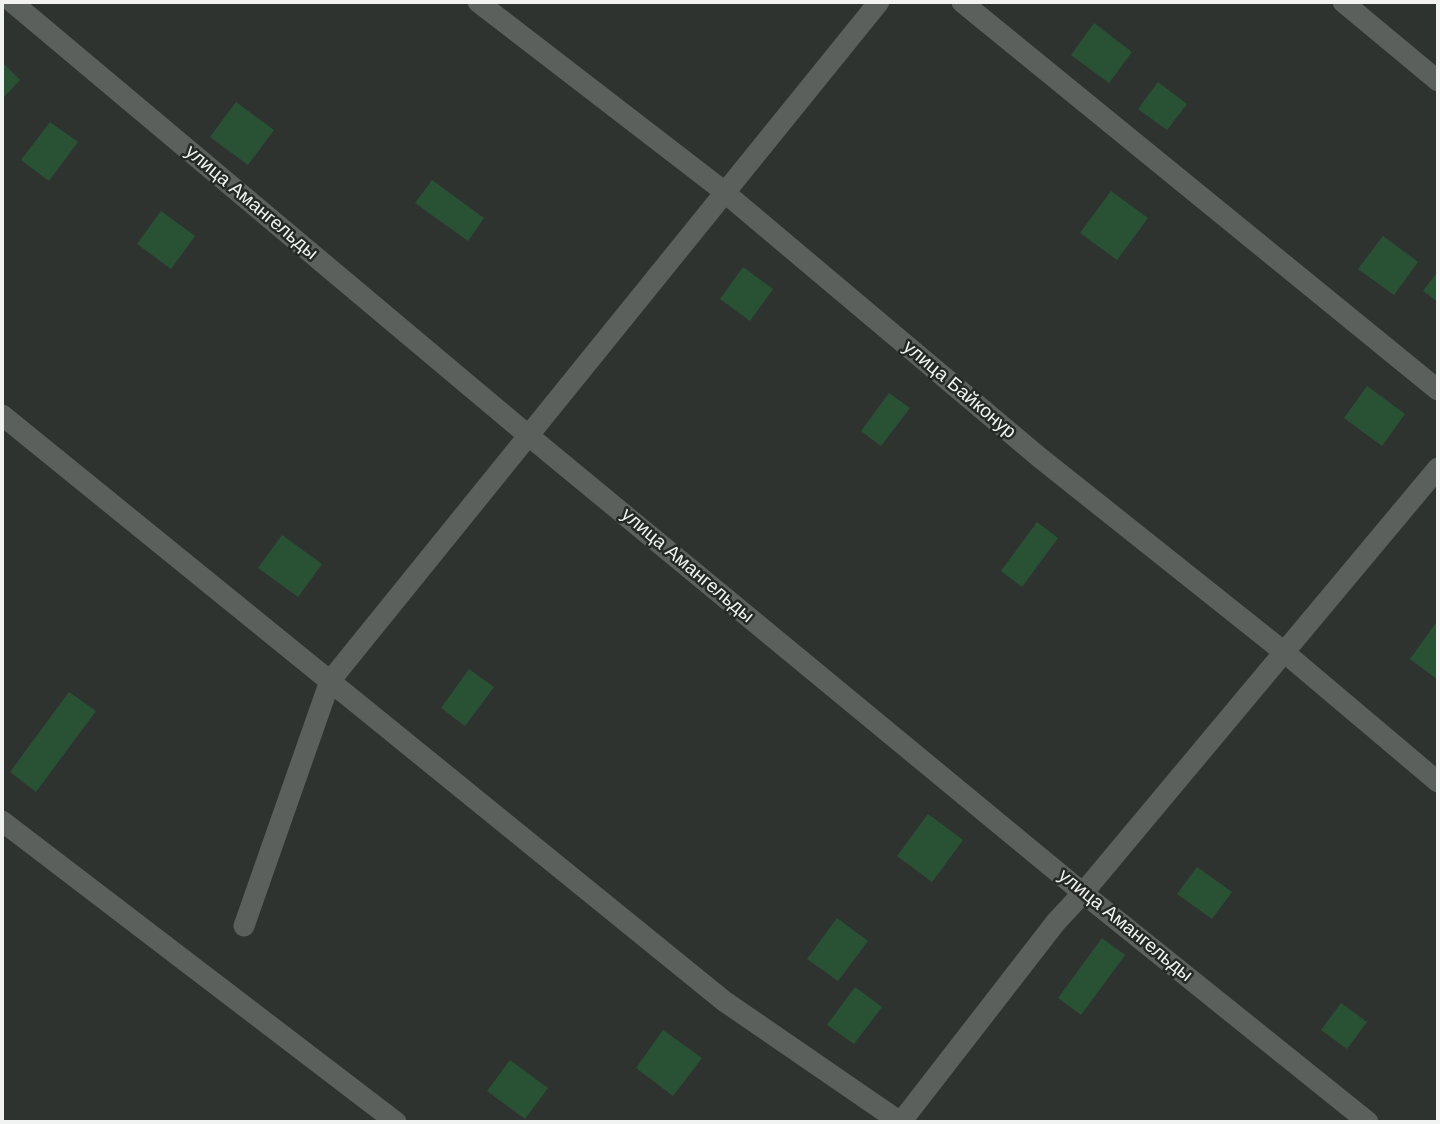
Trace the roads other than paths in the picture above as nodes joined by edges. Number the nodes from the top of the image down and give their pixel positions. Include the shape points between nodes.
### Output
1 (12, 2) edge
2 (478, 2) edge
3 (879, 2) edge
4 (962, 2) edge
5 (1343, 2) edge
6 (1438, 81) edge
7 (725, 192) junction
8 (1438, 390) edge
9 (2, 415) edge
10 (529, 436) junction
11 (1438, 468) edge
12 (1284, 652) junction
13 (330, 681) junction
14 (1438, 782) edge
15 (2, 821) edge
16 (1083, 893) junction
17 (244, 926) dead end
18 (396, 1122) edge
19 (900, 1122) edge
20 (1368, 1122) edge

1 - 10 street, улица Амангельды
2 - 7 street, улица Байконур
3 - 7 street
4 - 8 street
5 - 6 street
7 - 10 street
7 - 12 street, улица Байконур via 1039,457
9 - 13 street
10 - 13 street
10 - 16 street, улица Амангельды
11 - 12 street
12 - 14 street, улица Байконур
12 - 16 street
13 - 17 street
13 - 19 street via 724,1001
15 - 18 street
16 - 19 street
16 - 20 street, улица Амангельды

